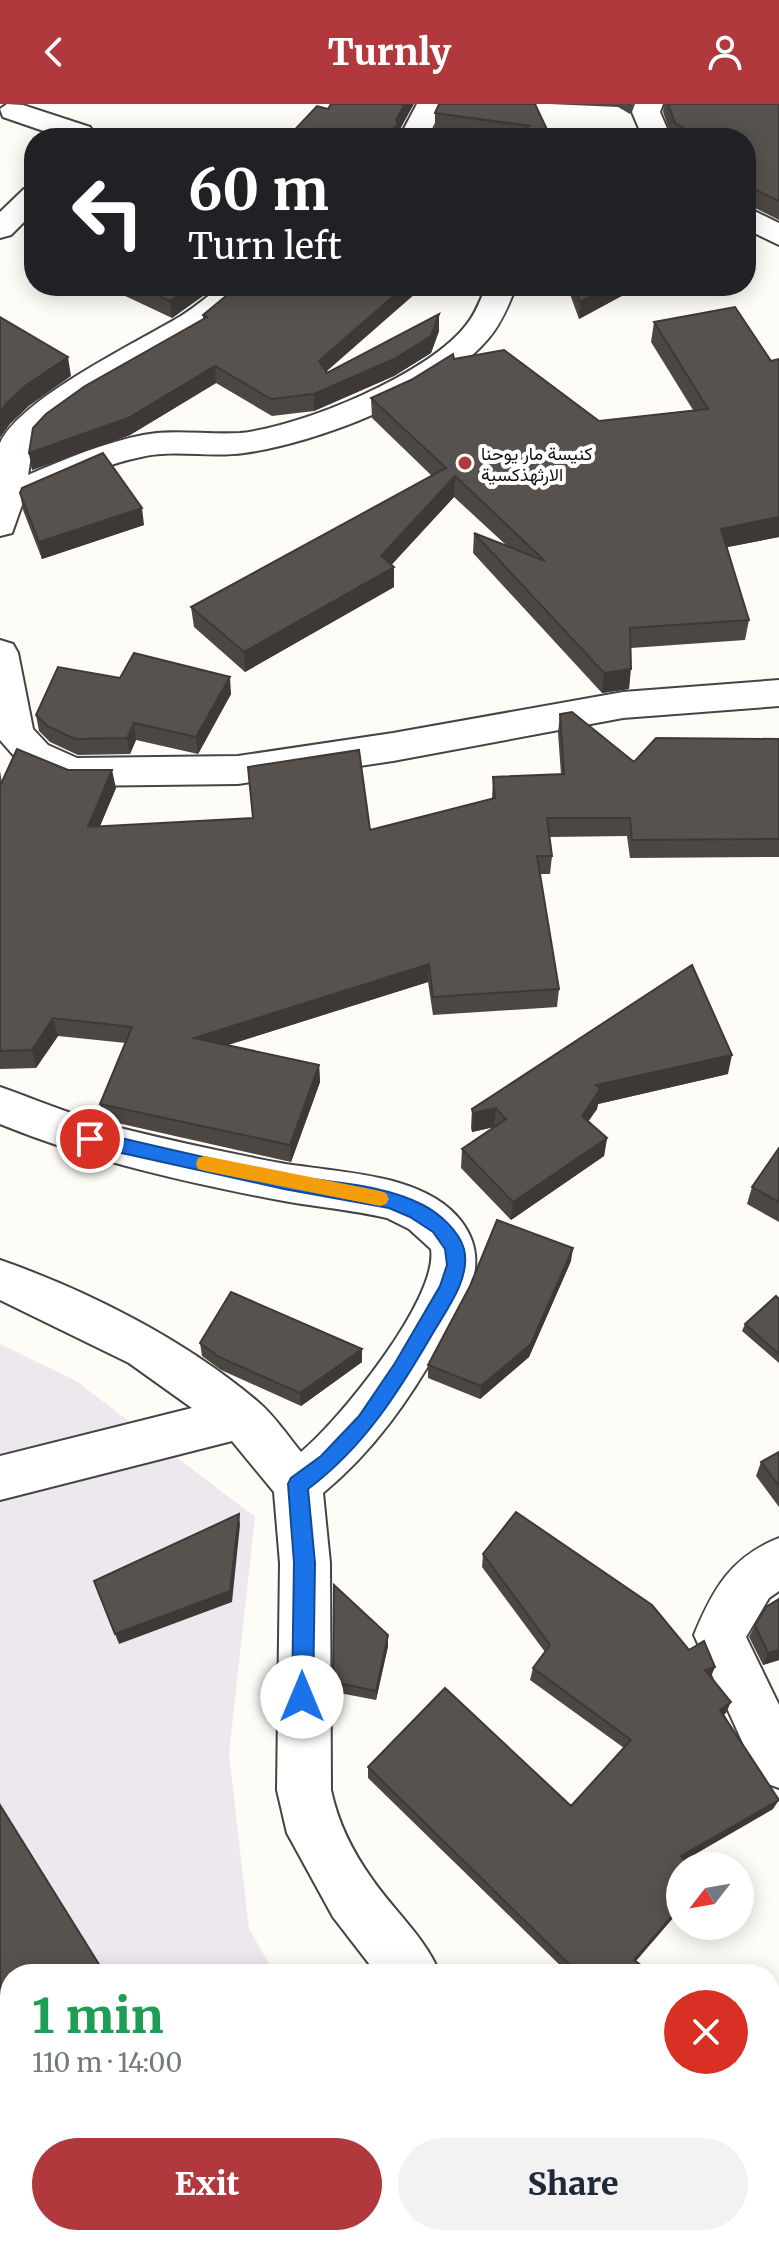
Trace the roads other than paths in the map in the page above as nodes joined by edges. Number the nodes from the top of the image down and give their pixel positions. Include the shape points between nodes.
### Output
1 (431, 104) edge
2 (649, 104) edge
3 (13, 111) dead end
4 (65, 128) edge
5 (418, 128) edge
6 (653, 128) edge
7 (24, 205) edge
8 (756, 222) edge
9 (0, 229) edge
10 (779, 236) edge
11 (227, 296) edge
12 (496, 296) edge
13 (4, 511) edge
14 (0, 653) edge
15 (779, 693) edge
16 (0, 1105) edge
17 (0, 1280) edge
18 (242, 1417) junction
19 (0, 1478) edge
20 (298, 1484) junction
21 (779, 1562) edge
22 (779, 1762) edge
23 (404, 1964) edge

1 - 5 street
2 - 6 street via 646,112
3 - 4 street
7 - 9 street
8 - 10 street
11 - 13 street via 35,422 17,441
12 - 13 street via 477,334 459,349 427,372 345,413 268,439 131,448
14 - 15 street via 15,734 35,755 73,772 252,768 623,705
16 - 20 street via 90,1139 390,1201 439,1227 454,1247 457,1265 448,1289 366,1423
17 - 18 street via 145,1348
18 - 19 street
18 - 20 street
20 - 23 street via 305,1563 304,1790 314,1833 352,1898
21 - 22 street via 751,1581 719,1635

